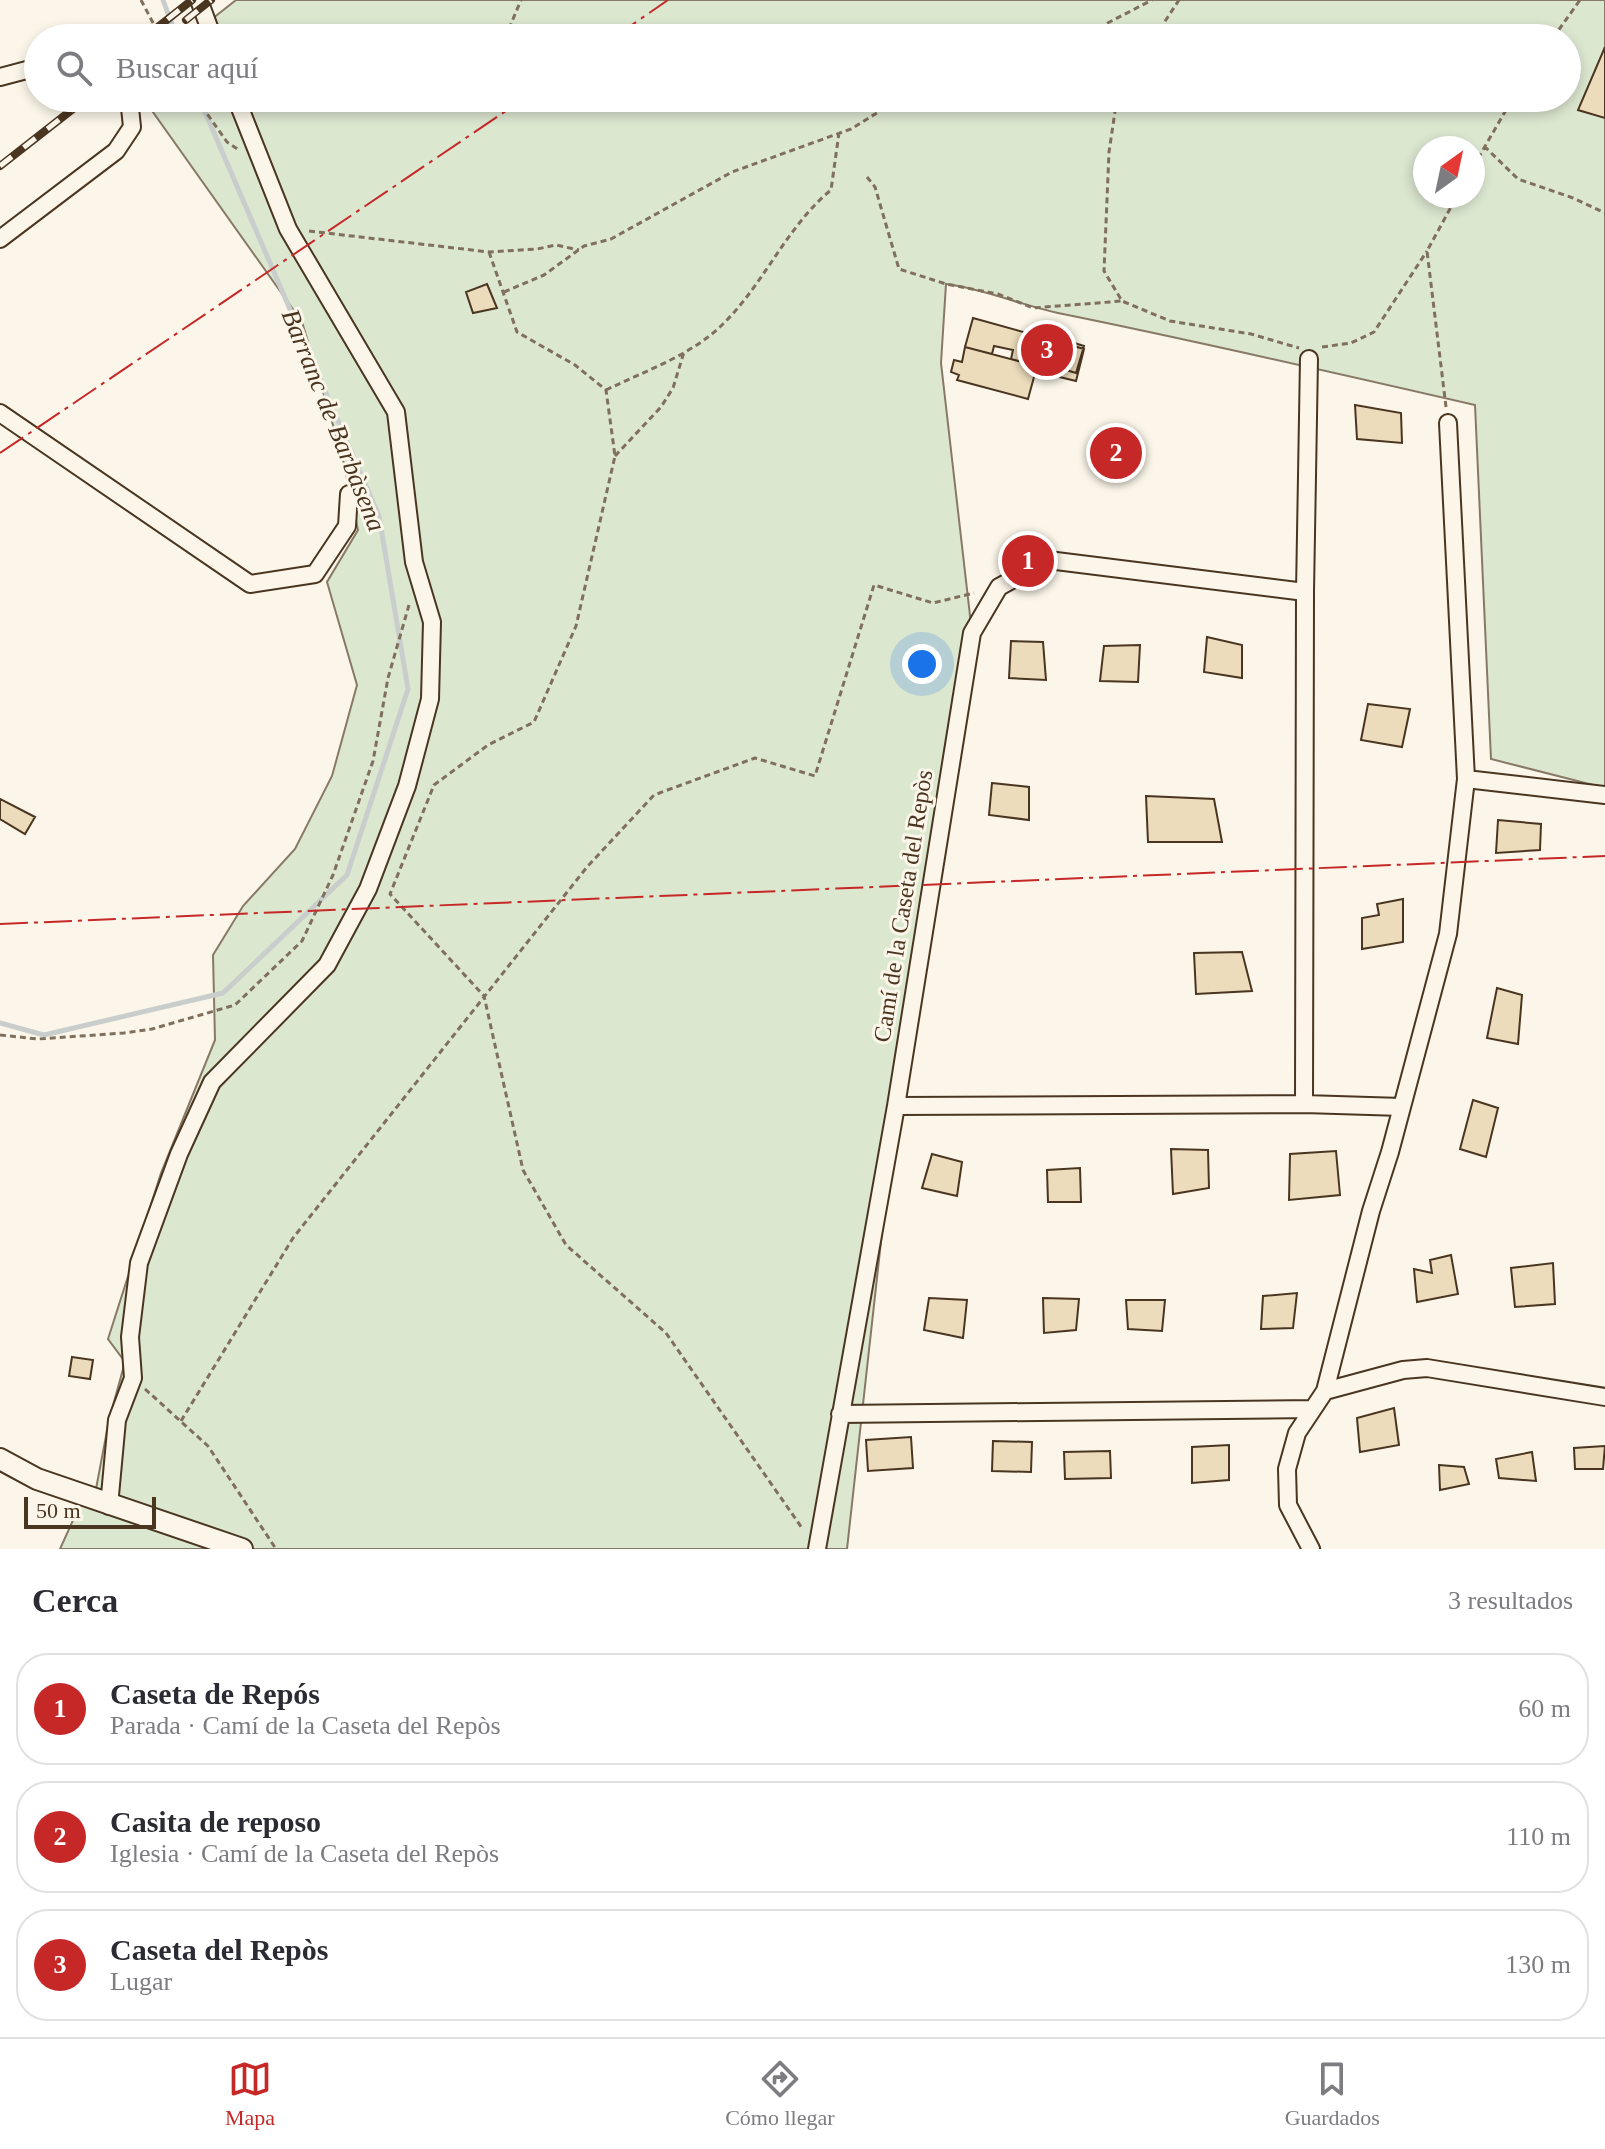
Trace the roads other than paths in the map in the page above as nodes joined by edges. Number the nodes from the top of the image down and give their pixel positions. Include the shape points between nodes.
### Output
1 (199, 0) edge
2 (208, 24) edge
3 (24, 71) edge
4 (0, 77) edge
5 (130, 112) edge
6 (242, 112) edge
7 (0, 239) edge
8 (1306, 354) road end
9 (0, 413) edge
10 (1448, 423) road end
11 (349, 494) dead end
12 (1305, 592) junction
13 (1466, 779) junction
14 (1605, 795) edge
15 (1304, 1104) junction
16 (896, 1106) junction
17 (1402, 1107) junction
18 (1325, 1391) junction
19 (1605, 1397) edge
20 (1313, 1409) junction
21 (840, 1414) junction
22 (0, 1459) edge
23 (109, 1506) junction
24 (812, 1543) edge
25 (242, 1549) edge
26 (1311, 1549) edge

1 - 2 street
3 - 4 street
5 - 7 street via 132,127 116,151
6 - 23 street via 288,229 396,412 414,562 432,622 430,699 407,786 368,889 327,965 212,1082 179,1154 139,1263 130,1337 133,1378 117,1420
8 - 12 street
9 - 11 street via 250,584 315,574 347,526
10 - 13 street
12 - 15 street
12 - 16 street, Camí de la Caseta del Repòs via 1048,560 999,587 972,633
13 - 14 street
13 - 17 street via 1448,934
15 - 16 street
15 - 17 street
16 - 21 street, Camí de la Caseta del Repòs
17 - 18 street
18 - 19 street via 1427,1368
18 - 20 street
20 - 21 street
20 - 26 street via 1297,1433 1287,1469 1288,1505
21 - 24 street, Camí de la Caseta del Repòs
22 - 23 street
23 - 25 street

